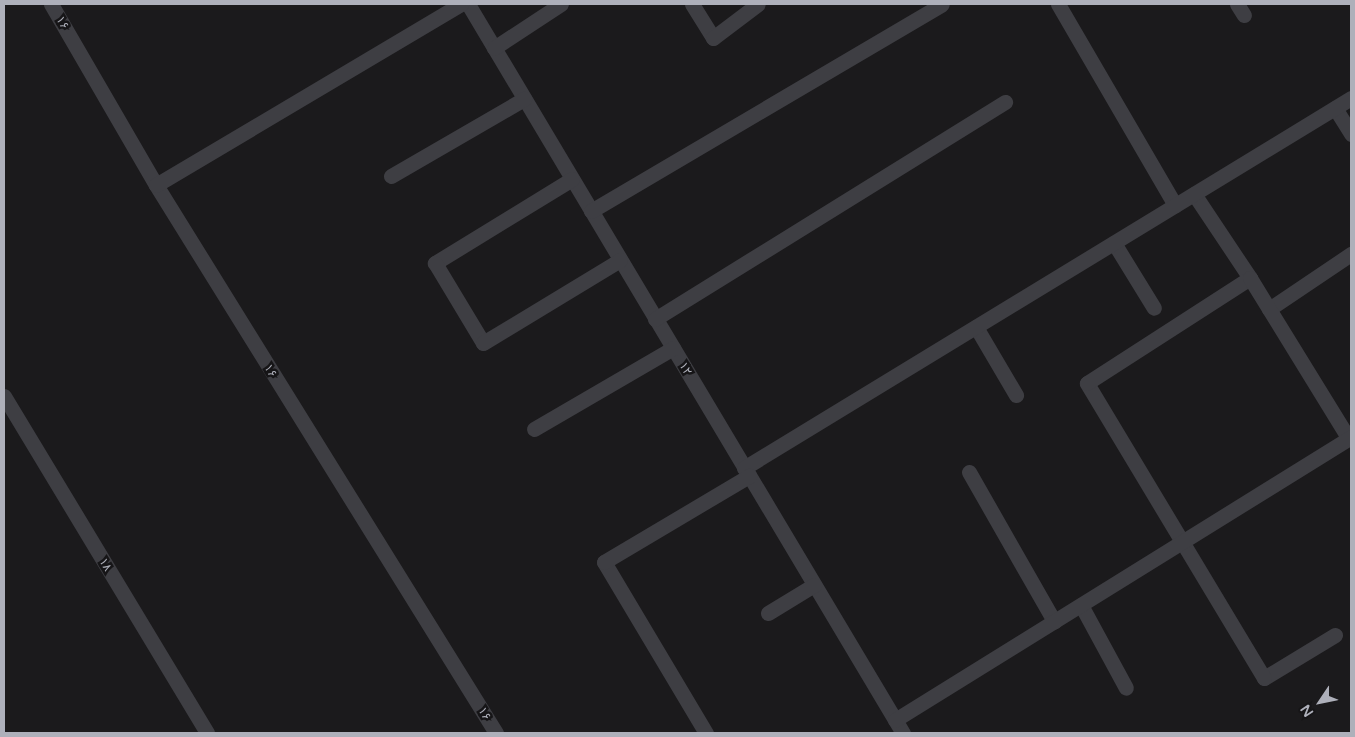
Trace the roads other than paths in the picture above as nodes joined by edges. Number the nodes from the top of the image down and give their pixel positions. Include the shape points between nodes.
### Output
1 (51, 4) edge
2 (461, 4) edge
3 (468, 4) edge
4 (561, 4) edge
5 (692, 4) edge
6 (758, 4) edge
7 (942, 4) edge
8 (1058, 4) edge
9 (494, 48) junction
10 (524, 98) junction
11 (1351, 98) edge
12 (1005, 102) dead end
13 (1335, 108) junction
14 (1351, 134) edge
15 (391, 176) dead end
16 (572, 179) junction
17 (156, 185) junction
18 (1194, 194) junction
19 (1175, 205) junction
20 (590, 211) junction
21 (1114, 243) junction
22 (1351, 254) edge
23 (620, 260) junction
24 (1250, 278) junction
25 (1154, 308) dead end
26 (1269, 309) junction
27 (655, 319) junction
28 (976, 327) junction
29 (673, 348) junction
30 (1016, 395) dead end
31 (6, 404) edge
32 (534, 429) dead end
33 (1350, 438) edge
34 (747, 472) junction
35 (969, 472) dead end
36 (1183, 542) junction
37 (814, 585) junction
38 (1081, 605) junction
39 (768, 612) dead end
40 (1054, 622) junction
41 (1336, 635) dead end
42 (1126, 688) dead end
43 (895, 720) junction
44 (207, 733) edge
45 (496, 733) edge
46 (706, 733) edge
47 (903, 733) edge

1 - 17 street, ۱۶
2 - 17 street
3 - 9 street, ۱۲
4 - 9 street
5 - 6 street via 713,38
7 - 20 street
8 - 19 street
9 - 10 street, ۱۲
10 - 15 street
10 - 16 street, ۱۲
11 - 13 street
12 - 27 street
13 - 14 street
13 - 18 street
16 - 20 street, ۱۲
16 - 23 street via 434,263 483,343
17 - 45 street, ۱۶
18 - 19 street
18 - 24 street
19 - 21 street
20 - 23 street, ۱۲
21 - 25 street
21 - 28 street
22 - 26 street
23 - 27 street, ۱۲
24 - 26 street
24 - 36 street via 1087,383
26 - 33 street
27 - 29 street, ۱۲
28 - 30 street
28 - 34 street
29 - 32 street
29 - 34 street, ۱۲
31 - 44 street, ۱۸
33 - 36 street
34 - 37 street, ۱۲
34 - 46 street via 604,562
35 - 40 street
36 - 38 street
36 - 41 street via 1264,678
37 - 39 street
37 - 43 street, ۱۲
38 - 40 street
38 - 42 street
40 - 43 street
43 - 47 street, ۱۲

